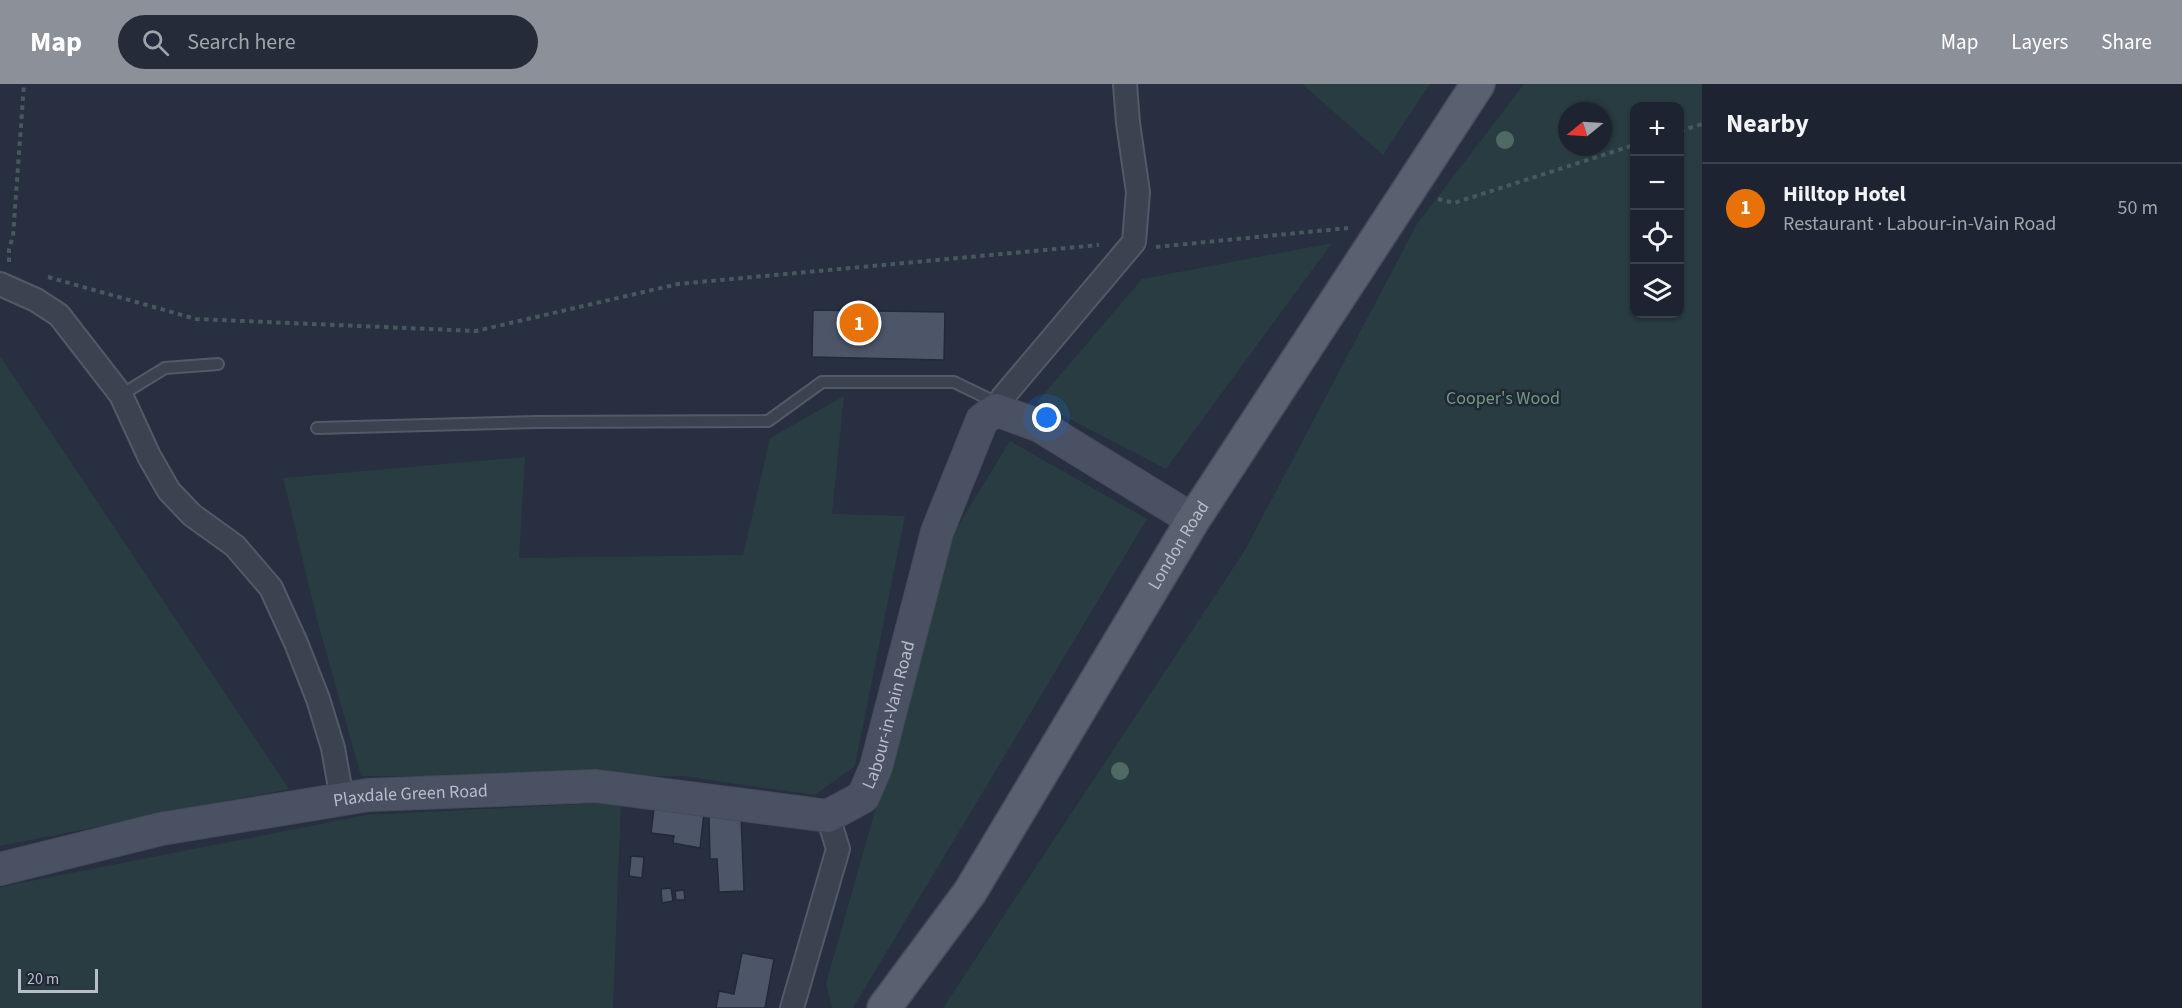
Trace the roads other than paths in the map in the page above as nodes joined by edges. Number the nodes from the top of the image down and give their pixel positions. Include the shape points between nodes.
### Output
1 (1125, 84) edge
2 (1478, 84) edge
3 (0, 284) edge
4 (218, 364) dead end
5 (121, 395) junction
6 (996, 410) junction
7 (318, 428) dead end
8 (1193, 520) junction
9 (342, 799) junction
10 (828, 816) junction
11 (0, 869) edge
12 (792, 1008) edge
13 (884, 1008) edge

1 - 6 street, Labour-in-Vain Road via 1138,192 1134,242 1003,396
2 - 8 main road, London Road
3 - 5 street via 58,315
4 - 5 lane via 165,368
5 - 9 street via 169,491 192,515 235,546 271,588 318,699 333,748
6 - 7 lane via 987,398 954,382 822,382 768,421
6 - 8 street via 1040,426
6 - 10 street, Labour-in-Vain Road via 982,420 937,532 876,767 863,797
8 - 13 main road, London Road via 970,892
9 - 10 street, Plaxdale Green Road via 596,786
9 - 11 street, Plaxdale Green Road via 161,829
10 - 12 street via 838,849

